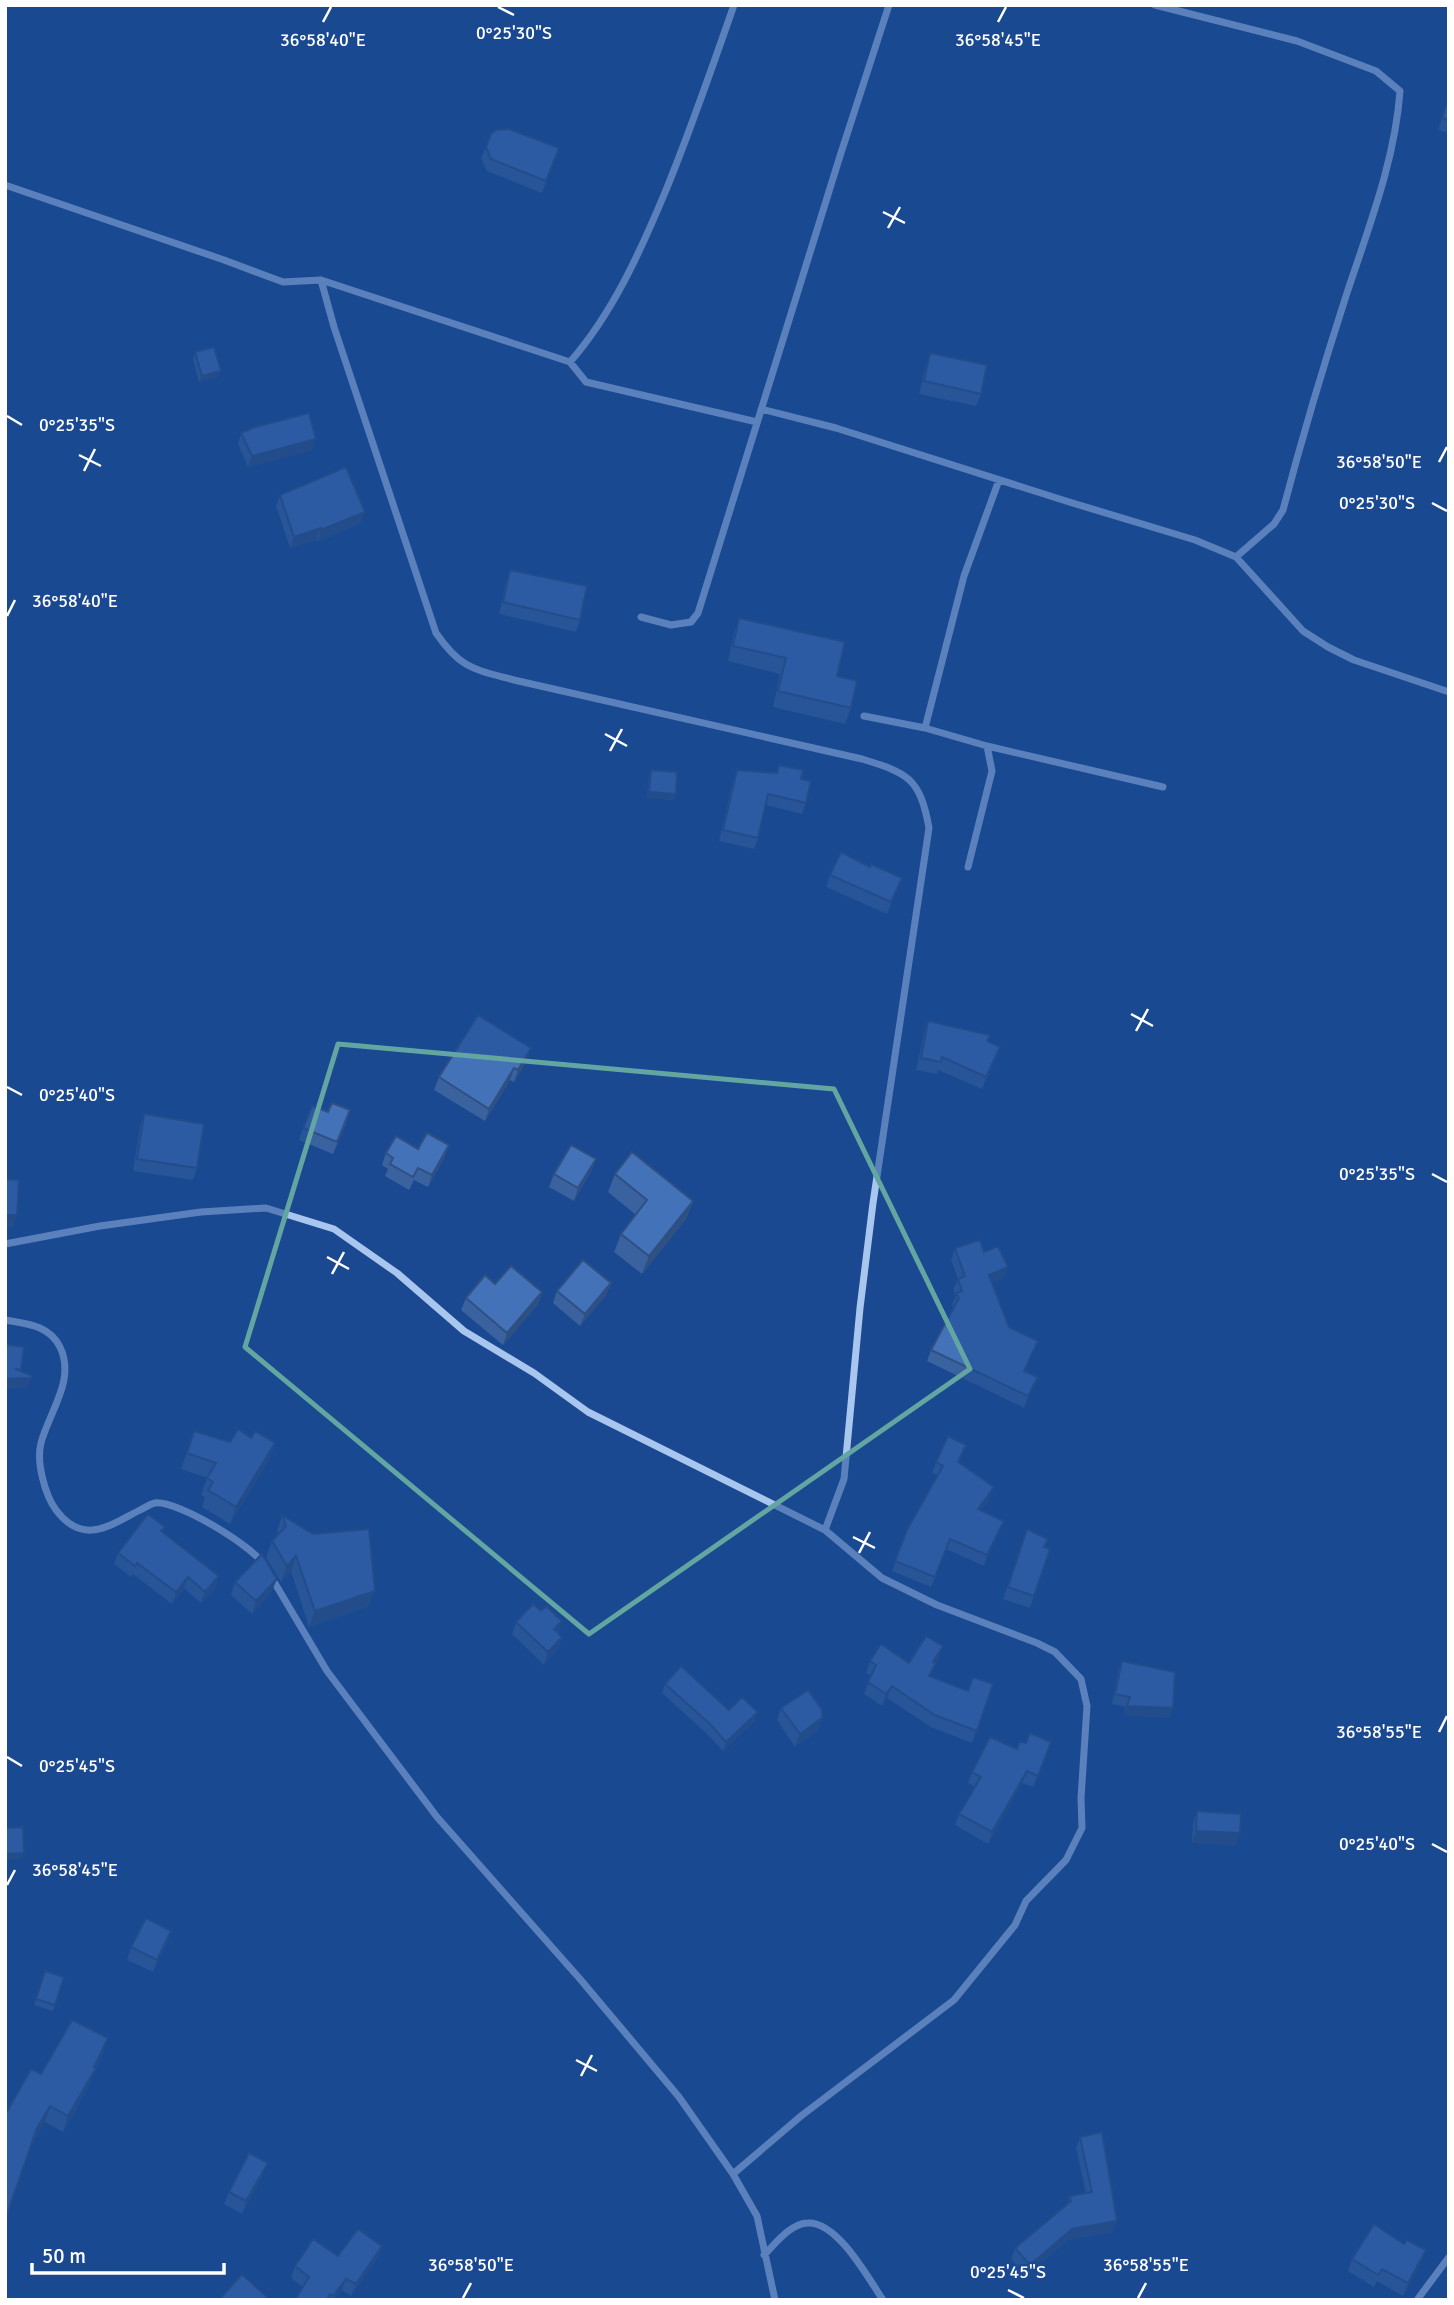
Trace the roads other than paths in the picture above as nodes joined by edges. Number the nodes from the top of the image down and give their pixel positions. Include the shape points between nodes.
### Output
1 (734, 5) edge
2 (889, 5) edge
3 (1156, 5) edge
4 (5, 185) edge
5 (321, 280) junction
6 (570, 362) junction
7 (761, 409) junction
8 (757, 422) junction
9 (999, 480) junction
10 (1236, 556) junction
11 (641, 617) dead end
12 (1449, 692) edge
13 (864, 716) dead end
14 (925, 728) junction
15 (987, 746) junction
16 (1163, 787) dead end
17 (968, 867) dead end
18 (5, 1244) edge
19 (5, 1320) edge
20 (825, 1530) junction
21 (733, 2174) junction
22 (764, 2255) junction
23 (1449, 2257) edge
24 (775, 2300) edge
25 (883, 2300) edge
26 (1417, 2300) edge

1 - 6 street via 650,229 625,280
2 - 7 street
3 - 10 street via 1297,41 1376,71 1400,90 1382,187 1283,510 1274,524
4 - 5 street via 283,282
5 - 6 street
5 - 20 street via 436,633 449,653 463,665 514,680 897,770 911,780 925,808 929,828 861,1295 844,1479
6 - 8 street via 586,382
7 - 8 street
7 - 9 street
8 - 11 street via 698,613 691,622 671,625
9 - 10 street
9 - 14 street via 964,576
10 - 12 street via 1303,631 1328,648
13 - 14 street
14 - 15 street
15 - 16 street
15 - 17 street via 992,771
18 - 20 street via 201,1212 266,1208 334,1229 397,1273 464,1331 588,1412
19 - 21 street via 30,1324 50,1334 64,1356 66,1375 41,1444 45,1489 55,1508 70,1525 99,1531 155,1503 170,1506 231,1535 260,1558 327,1671 437,1817 679,2097
20 - 21 street via 882,1578 1055,1652 1081,1679 1087,1706 1082,1828 1066,1860 1026,1901 1015,1925 954,2000 801,2116
21 - 22 street via 757,2216
22 - 24 street
22 - 25 street via 787,2231 808,2223 823,2228 846,2244
23 - 26 street

